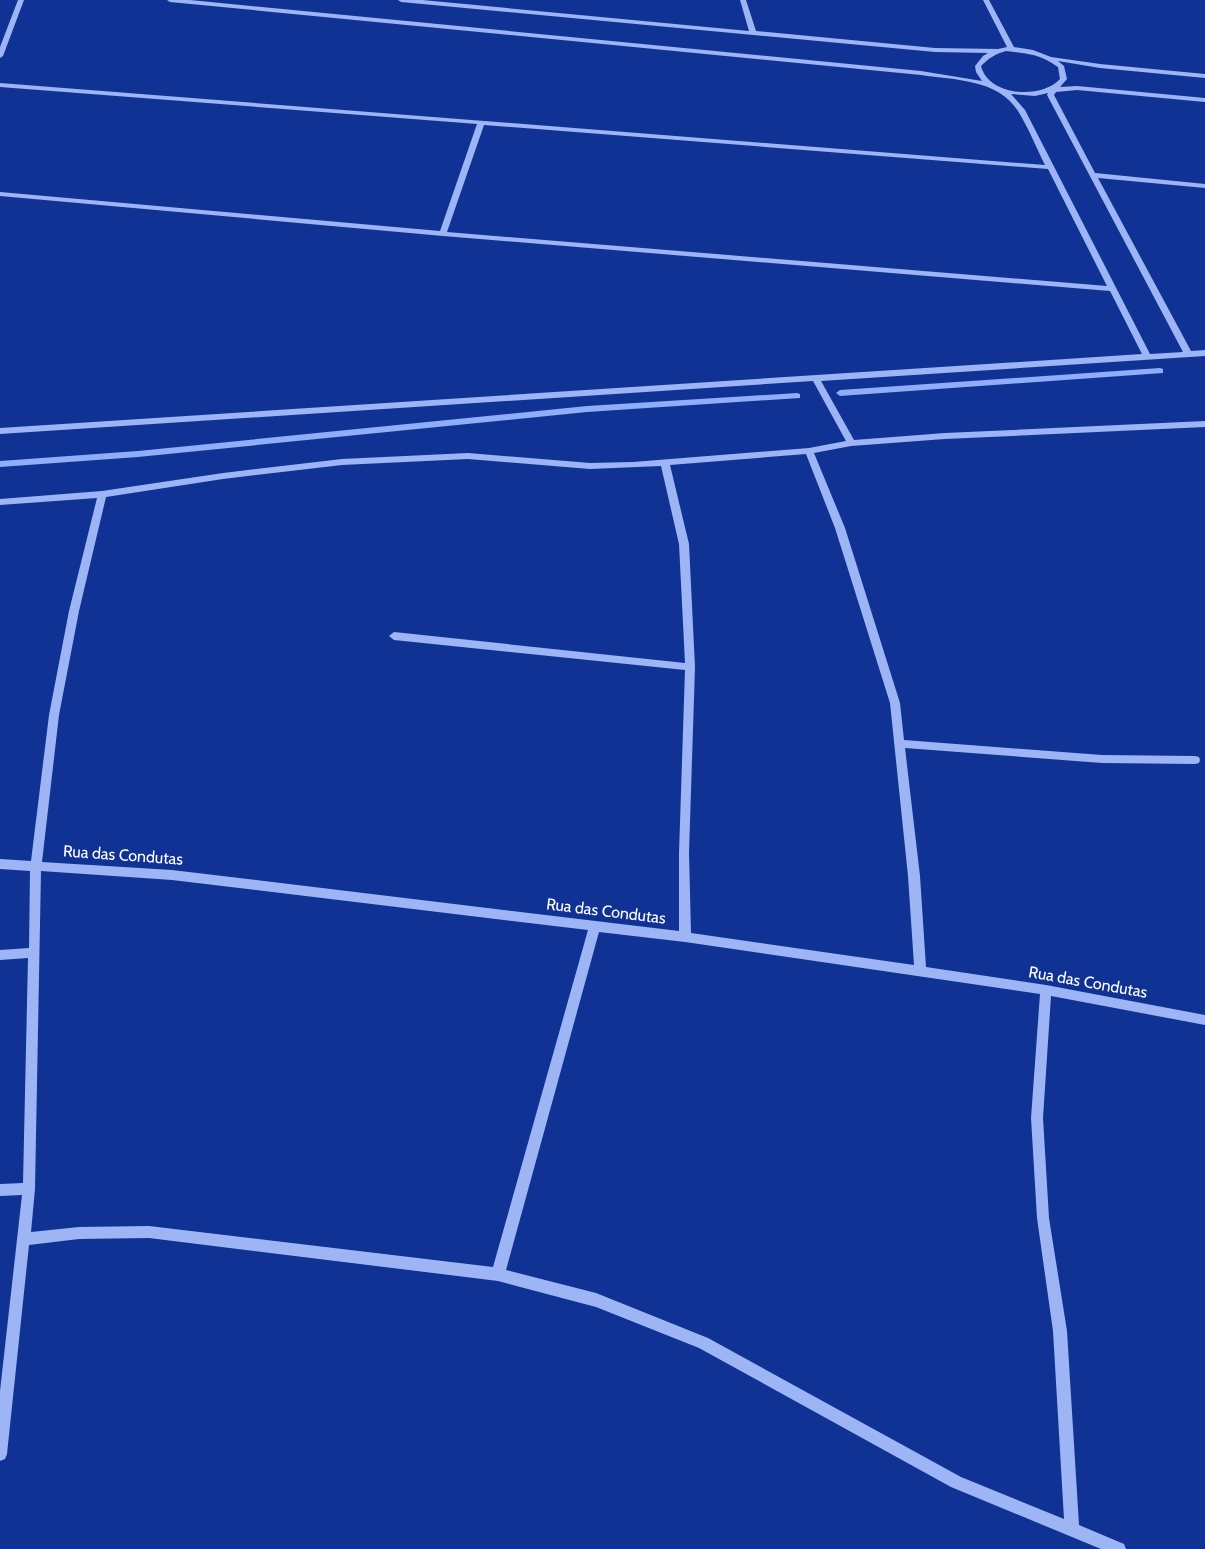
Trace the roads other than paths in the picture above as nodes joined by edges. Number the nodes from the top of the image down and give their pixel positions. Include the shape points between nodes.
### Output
1 (21, 0) edge
2 (170, 0) edge
3 (400, 0) edge
4 (506, 0) edge
5 (743, 0) edge
6 (986, 0) edge
7 (507, 10) junction
8 (753, 33) junction
9 (1012, 50) junction
10 (998, 51) junction
11 (0, 56) edge
12 (1046, 56) junction
13 (1205, 76) edge
14 (0, 85) edge
15 (991, 86) junction
16 (1001, 90) junction
17 (1054, 90) junction
18 (1205, 100) edge
19 (481, 122) junction
20 (1049, 167) junction
21 (1092, 175) junction
22 (1205, 186) edge
23 (0, 194) edge
24 (442, 234) junction
25 (1113, 289) junction
26 (1205, 353) edge
27 (1188, 354) junction
28 (1147, 357) junction
29 (817, 381) junction
30 (1205, 424) edge
31 (0, 431) edge
32 (851, 443) junction
33 (808, 451) junction
34 (665, 464) junction
35 (102, 494) junction
36 (0, 502) edge
37 (394, 636) dead end
38 (690, 667) junction
39 (902, 744) junction
40 (1196, 760) dead end
41 (0, 864) edge
42 (36, 866) junction
43 (596, 926) junction
44 (685, 937) junction
45 (34, 953) junction
46 (0, 955) edge
47 (920, 971) junction
48 (1046, 990) junction
49 (1205, 1020) edge
50 (29, 1189) junction
51 (0, 1190) edge
52 (23, 1239) junction
53 (498, 1274) junction
54 (2, 1430) edge
55 (0, 1454) edge
56 (1072, 1531) junction
57 (1119, 1549) edge

1 - 11 street
2 - 15 street via 909,71
3 - 7 street
4 - 7 street
5 - 8 street
6 - 9 street
7 - 8 street
8 - 10 street via 935,50
9 - 10 street
9 - 12 street
10 - 15 street via 978,66
12 - 13 street via 1101,66
12 - 17 street via 1065,73
14 - 19 street
15 - 16 street
16 - 17 street via 1034,94
16 - 20 street via 1021,110
17 - 18 street via 1077,88
17 - 21 street via 1050,95
19 - 20 street
19 - 24 street
20 - 25 street
21 - 22 street
21 - 27 street
23 - 24 street
24 - 25 street
25 - 28 street
26 - 27 street
27 - 28 street
28 - 29 street
29 - 31 street
29 - 32 street
30 - 32 street
32 - 33 street
33 - 34 street
33 - 39 street via 840,528 869,616 895,704
34 - 35 street via 590,466 468,456 342,462
34 - 38 street via 684,544
35 - 36 street
35 - 42 street via 54,715
37 - 38 street
38 - 44 street
39 - 40 street via 1102,759
39 - 47 street
41 - 42 street, Rua das Condutas
42 - 43 street, Rua das Condutas via 172,875
42 - 45 street
43 - 44 street, Rua das Condutas
43 - 53 street
44 - 47 street, Rua das Condutas
45 - 46 street
45 - 50 street
47 - 48 street, Rua das Condutas
48 - 49 street, Rua das Condutas
48 - 56 street via 1037,1118 1043,1218 1060,1331
50 - 51 street
50 - 52 street
52 - 53 street via 148,1232
52 - 54 street
53 - 56 street via 596,1300 702,1343 956,1482
54 - 55 street
56 - 57 street

